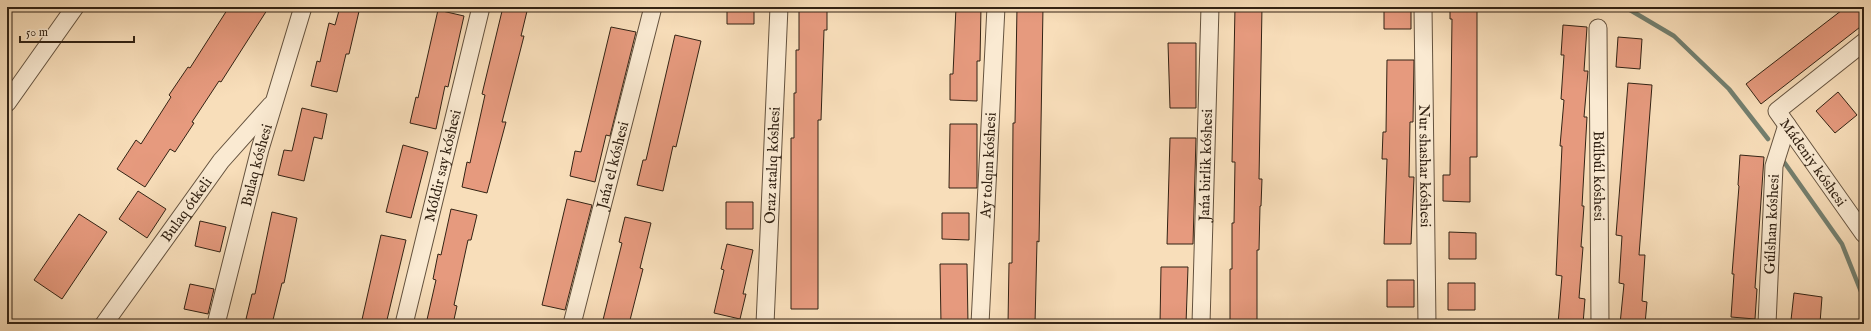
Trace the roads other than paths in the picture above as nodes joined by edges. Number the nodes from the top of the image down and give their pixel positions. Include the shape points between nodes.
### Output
1 (75, 7) edge
2 (303, 7) edge
3 (481, 7) edge
4 (653, 7) edge
5 (779, 7) edge
6 (996, 7) edge
7 (1210, 7) edge
8 (1423, 7) edge
9 (1598, 28) dead end
10 (1864, 42) edge
11 (9, 96) edge
12 (275, 101) junction
13 (1787, 125) junction
14 (1864, 234) edge
15 (104, 324) edge
16 (216, 324) edge
17 (404, 324) edge
18 (572, 324) edge
19 (764, 324) edge
20 (980, 324) edge
21 (1202, 324) edge
22 (1427, 324) edge
23 (1600, 324) edge
24 (1767, 324) edge

1 - 11 street
2 - 12 street, Bulaq kóshesi
3 - 17 street, Móldir say kóshesi
4 - 18 street, Jańa el kóshesi
5 - 19 street, Oraz atalıq kóshesi
6 - 20 street, Ay tolqın kóshesi
7 - 21 street, Jańa birlik kóshesi
8 - 22 street, Nur shashar kóshesi
9 - 23 street, Búlbúl kóshesi
10 - 13 street, Mádeniy kóshesi via 1777,110
12 - 15 street, Bulaq ótkeli via 221,161
12 - 16 street, Bulaq kóshesi via 260,149
13 - 14 street, Mádeniy kóshesi
13 - 24 street, Gúlshan kóshesi via 1774,166

